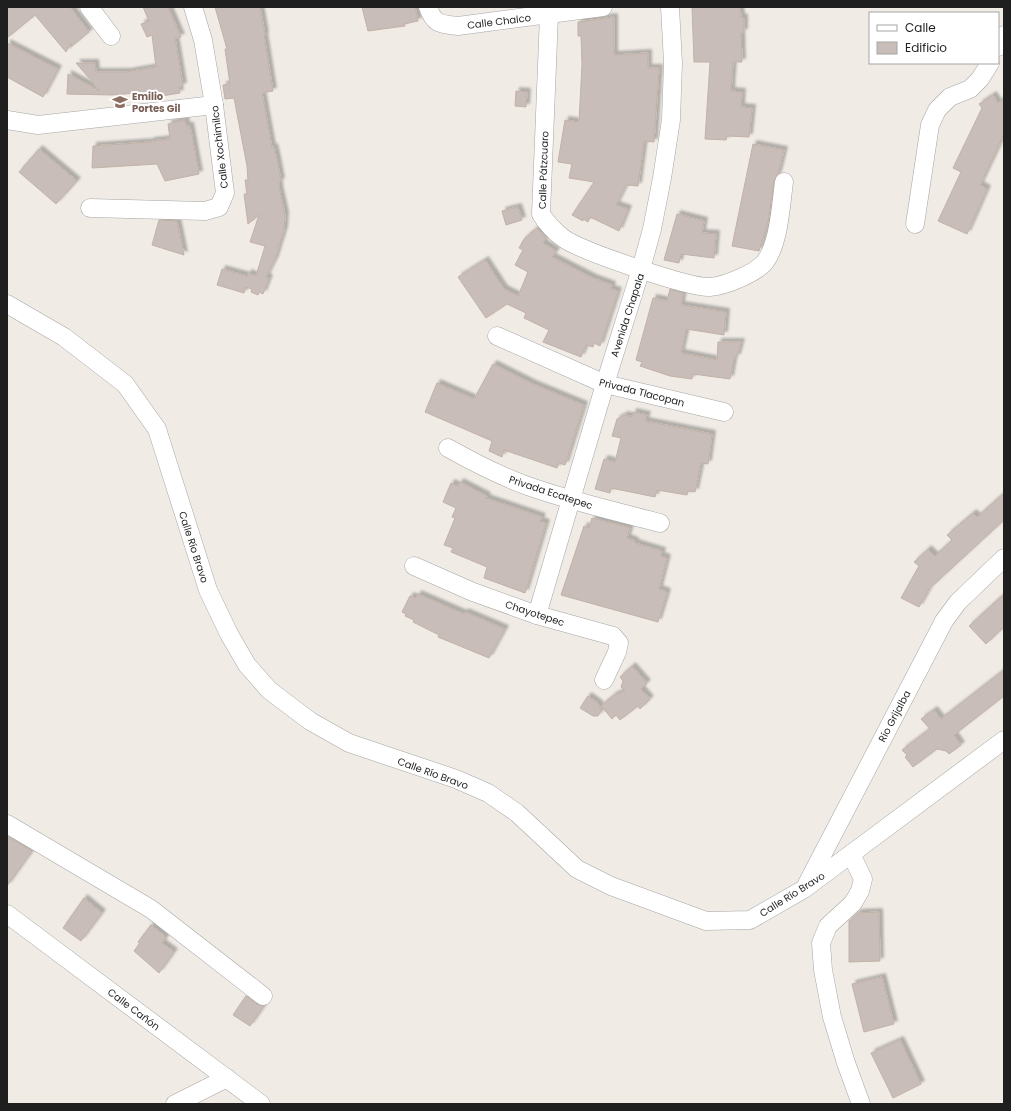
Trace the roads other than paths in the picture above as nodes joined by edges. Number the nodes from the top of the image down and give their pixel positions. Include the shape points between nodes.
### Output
1 (89, 7) edge
2 (193, 7) edge
3 (428, 7) edge
4 (603, 7) edge
5 (670, 7) edge
6 (548, 11) edge
7 (1004, 35) edge
8 (112, 36) dead end
9 (999, 45) edge
10 (986, 64) edge
11 (214, 105) junction
12 (7, 120) edge
13 (784, 182) dead end
14 (90, 208) dead end
15 (915, 224) dead end
16 (641, 269) junction
17 (7, 304) edge
18 (497, 336) dead end
19 (604, 384) junction
20 (724, 412) dead end
21 (448, 448) dead end
22 (572, 500) junction
23 (660, 523) dead end
24 (1004, 558) edge
25 (414, 566) dead end
26 (537, 615) junction
27 (604, 680) dead end
28 (1004, 740) edge
29 (7, 824) edge
30 (851, 854) junction
31 (804, 888) junction
32 (7, 914) edge
33 (263, 996) dead end
34 (227, 1078) junction
35 (175, 1104) edge
36 (261, 1104) edge
37 (861, 1104) edge

1 - 8 street
2 - 11 street, Calle Xochimilco via 203,40
3 - 6 street, Calle Chalco via 432,18 440,24 458,26
4 - 6 street, Calle Chalco
5 - 16 street, Avenida Chapala via 673,63 671,120 662,178
6 - 16 street, Calle Pátzcuaro via 541,214 548,226 564,239
7 - 9 street
10 - 15 street via 970,89 950,97 937,110 930,125
11 - 12 street via 38,124
11 - 14 street, Calle Xochimilco via 225,193 219,207 205,211
13 - 16 street, Calle Pátzcuaro via 775,242 765,262 736,281 709,287
16 - 19 street, Avenida Chapala
17 - 31 street, Calle Río Bravo via 64,337 125,384 157,429 208,590 229,634 247,665 269,690 310,721 349,743 488,793 517,813 578,869 611,886 706,921 750,920
18 - 19 street, Privada Tlacopan
19 - 20 street, Privada Tlacopan
19 - 22 street, Avenida Chapala
21 - 22 street, Privada Ecatepec via 508,478
22 - 23 street, Privada Ecatepec
22 - 26 street, Avenida Chapala
24 - 31 street, Rio Grijalba via 958,602 944,621
25 - 26 street, Chayotepec via 473,592
26 - 27 street, Chayotepec via 613,636 618,643 617,652
28 - 30 street, Calle Río Bravo
29 - 33 street via 152,909
30 - 31 street, Calle Río Bravo
30 - 37 street via 863,879 860,892 853,903 828,926 821,943 832,1017
32 - 34 street, Calle Cañón
34 - 35 street
34 - 36 street, Calle Cañón

